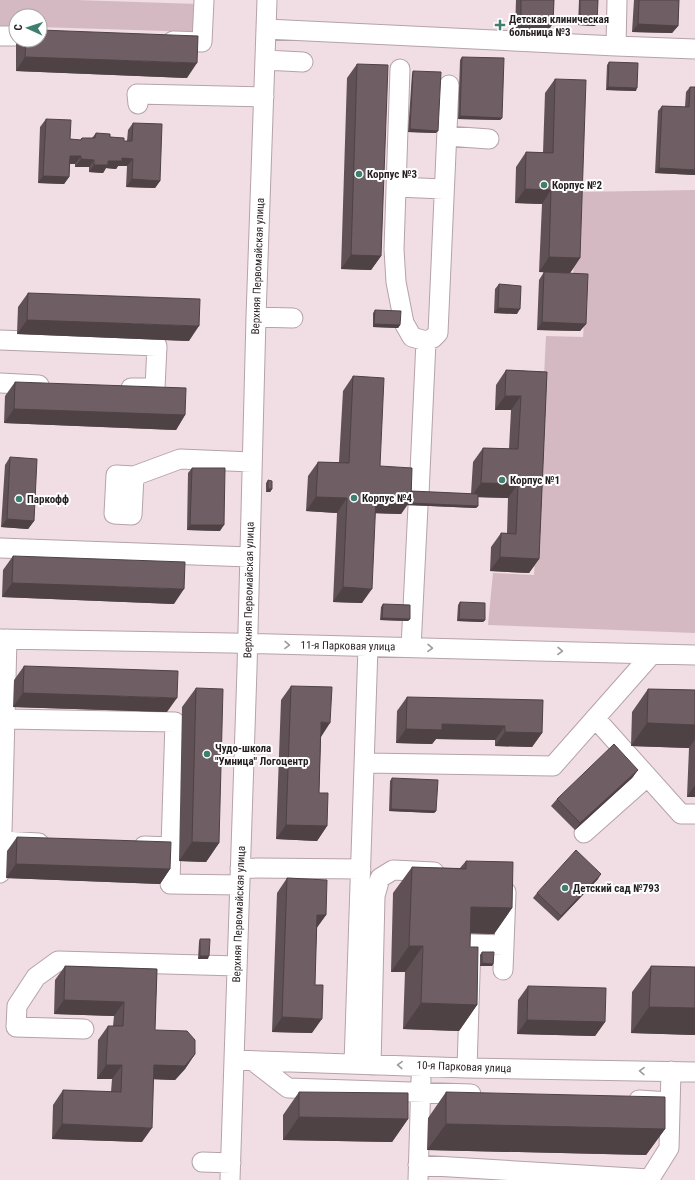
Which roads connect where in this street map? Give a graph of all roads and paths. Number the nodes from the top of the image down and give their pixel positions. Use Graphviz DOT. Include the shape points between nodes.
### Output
graph roads {
  1 [pos="204,0"];
  2 [pos="267,0"];
  3 [pos="617,0"];
  4 [pos="266,29"];
  5 [pos="154,41"];
  6 [pos="616,46"];
  7 [pos="695,49"];
  8 [pos="265,60"];
  9 [pos="303,62"];
  10 [pos="400,69"];
  11 [pos="449,85"];
  12 [pos="264,96"];
  13 [pos="138,104"];
  14 [pos="447,136"];
  15 [pos="488,139"];
  16 [pos="396,187"];
  17 [pos="444,189"];
  18 [pos="256,317"];
  19 [pos="293,318"];
  20 [pos="0,340"];
  21 [pos="426,341"];
  22 [pos="0,384"];
  23 [pos="54,385"];
  24 [pos="116,387"];
  25 [pos="252,462"];
  26 [pos="134,476"];
  27 [pos="0,548"];
  28 [pos="250,557"];
  29 [pos="4,639"];
  30 [pos="248,644"];
  31 [pos="368,647"];
  32 [pos="411,648"];
  33 [pos="652,654"];
  34 [pos="695,655"];
  35 [pos="595,718"];
  36 [pos="6,719"];
  37 [pos="3,742"];
  38 [pos="365,763"];
  39 [pos="647,776"];
  40 [pos="1,801"];
  41 [pos="695,814"];
  42 [pos="584,833"];
  43 [pos="2,841"];
  44 [pos="56,843"];
  45 [pos="125,845"];
  46 [pos="171,847"];
  47 [pos="361,868"];
  48 [pos="0,873"];
  49 [pos="453,873"];
  50 [pos="506,875"];
  51 [pos="240,876"];
  52 [pos="504,945"];
  53 [pos="237,966"];
  54 [pos="503,970"];
  55 [pos="84,1029"];
  56 [pos="234,1060"];
  57 [pos="253,1061"];
  58 [pos="362,1064"];
  59 [pos="422,1066"];
  60 [pos="467,1068"];
  61 [pos="671,1071"];
  62 [pos="695,1072"];
  63 [pos="421,1092"];
  64 [pos="491,1094"];
  65 [pos="623,1100"];
  66 [pos="670,1102"];
  67 [pos="202,1162"];
  68 [pos="230,1172"];
  69 [pos="418,1172"];
  70 [pos="649,1180"];
  1 -- 5 [label="street" via="202,42"];
  2 -- 4 [label="street, Верхняя Первомайская улица"];
  3 -- 6 [label="street"];
  4 -- 6 [label="street"];
  4 -- 8 [label="street, Верхняя Первомайская улица"];
  6 -- 7 [label="street"];
  8 -- 9 [label="street"];
  8 -- 12 [label="street, Верхняя Первомайская улица"];
  10 -- 16 [label="street"];
  11 -- 14 [label="street"];
  12 -- 13 [label="street" via="137,94"];
  12 -- 18 [label="street, Верхняя Первомайская улица"];
  14 -- 15 [label="street"];
  14 -- 17 [label="street"];
  16 -- 17 [label="street"];
  16 -- 21 [label="street" via="396,282 404,323 412,337"];
  17 -- 21 [label="street" via="438,333"];
  18 -- 19 [label="street"];
  18 -- 25 [label="street, Верхняя Первомайская улица"];
  20 -- 24 [label="street" via="157,346 155,388"];
  21 -- 32 [label="street"];
  22 -- 23 [label="street"];
  25 -- 26 [label="street" via="180,459"];
  25 -- 28 [label="street, Верхняя Первомайская улица"];
  27 -- 28 [label="street"];
  28 -- 30 [label="street, Верхняя Первомайская улица"];
  29 -- 30 [label="street, 11-я Парковая улица"];
  29 -- 36 [label="street"];
  30 -- 31 [label="street, 11-я Парковая улица, one-way"];
  30 -- 51 [label="street, Верхняя Первомайская улица"];
  31 -- 32 [label="street, 11-я Парковая улица"];
  31 -- 38 [label="street"];
  32 -- 33 [label="street, 11-я Парковая улица, one-way"];
  33 -- 34 [label="street, 11-я Парковая улица"];
  33 -- 35 [label="street"];
  35 -- 38 [label="street" via="553,766"];
  35 -- 39 [label="street"];
  36 -- 37 [label="street"];
  36 -- 46 [label="street" via="175,722"];
  37 -- 40 [label="street"];
  38 -- 47 [label="street"];
  39 -- 41 [label="street" via="681,814"];
  39 -- 42 [label="street"];
  40 -- 43 [label="street"];
  43 -- 44 [label="street"];
  43 -- 48 [label="street"];
  45 -- 46 [label="street"];
  46 -- 51 [label="street" via="170,884"];
  47 -- 51 [label="street"];
  47 -- 58 [label="street"];
  49 -- 58 [label="street" via="393,870 380,878 375,896"];
  50 -- 52 [label="street"];
  51 -- 53 [label="street, Верхняя Первомайская улица"];
  52 -- 54 [label="street"];
  52 -- 60 [label="street" via="471,944"];
  53 -- 55 [label="street" via="58,962 36,977 17,1006 16,1027"];
  53 -- 56 [label="street, Верхняя Первомайская улица"];
  56 -- 57 [label="street, 10-я Парковая улица"];
  56 -- 68 [label="street, Верхняя Первомайская улица"];
  57 -- 58 [label="street, 10-я Парковая улица"];
  57 -- 63 [label="street" via="288,1088"];
  59 -- 58 [label="street, 10-я Парковая улица, one-way"];
  59 -- 60 [label="street, 10-я Парковая улица"];
  59 -- 63 [label="street"];
  61 -- 60 [label="street, 10-я Парковая улица, one-way"];
  61 -- 62 [label="street, 10-я Парковая улица"];
  61 -- 66 [label="street"];
  63 -- 64 [label="street"];
  63 -- 69 [label="street"];
  65 -- 66 [label="street"];
  66 -- 70 [label="street" via="669,1148"];
  67 -- 68 [label="street"];
  69 -- 70 [label="street"];
}
